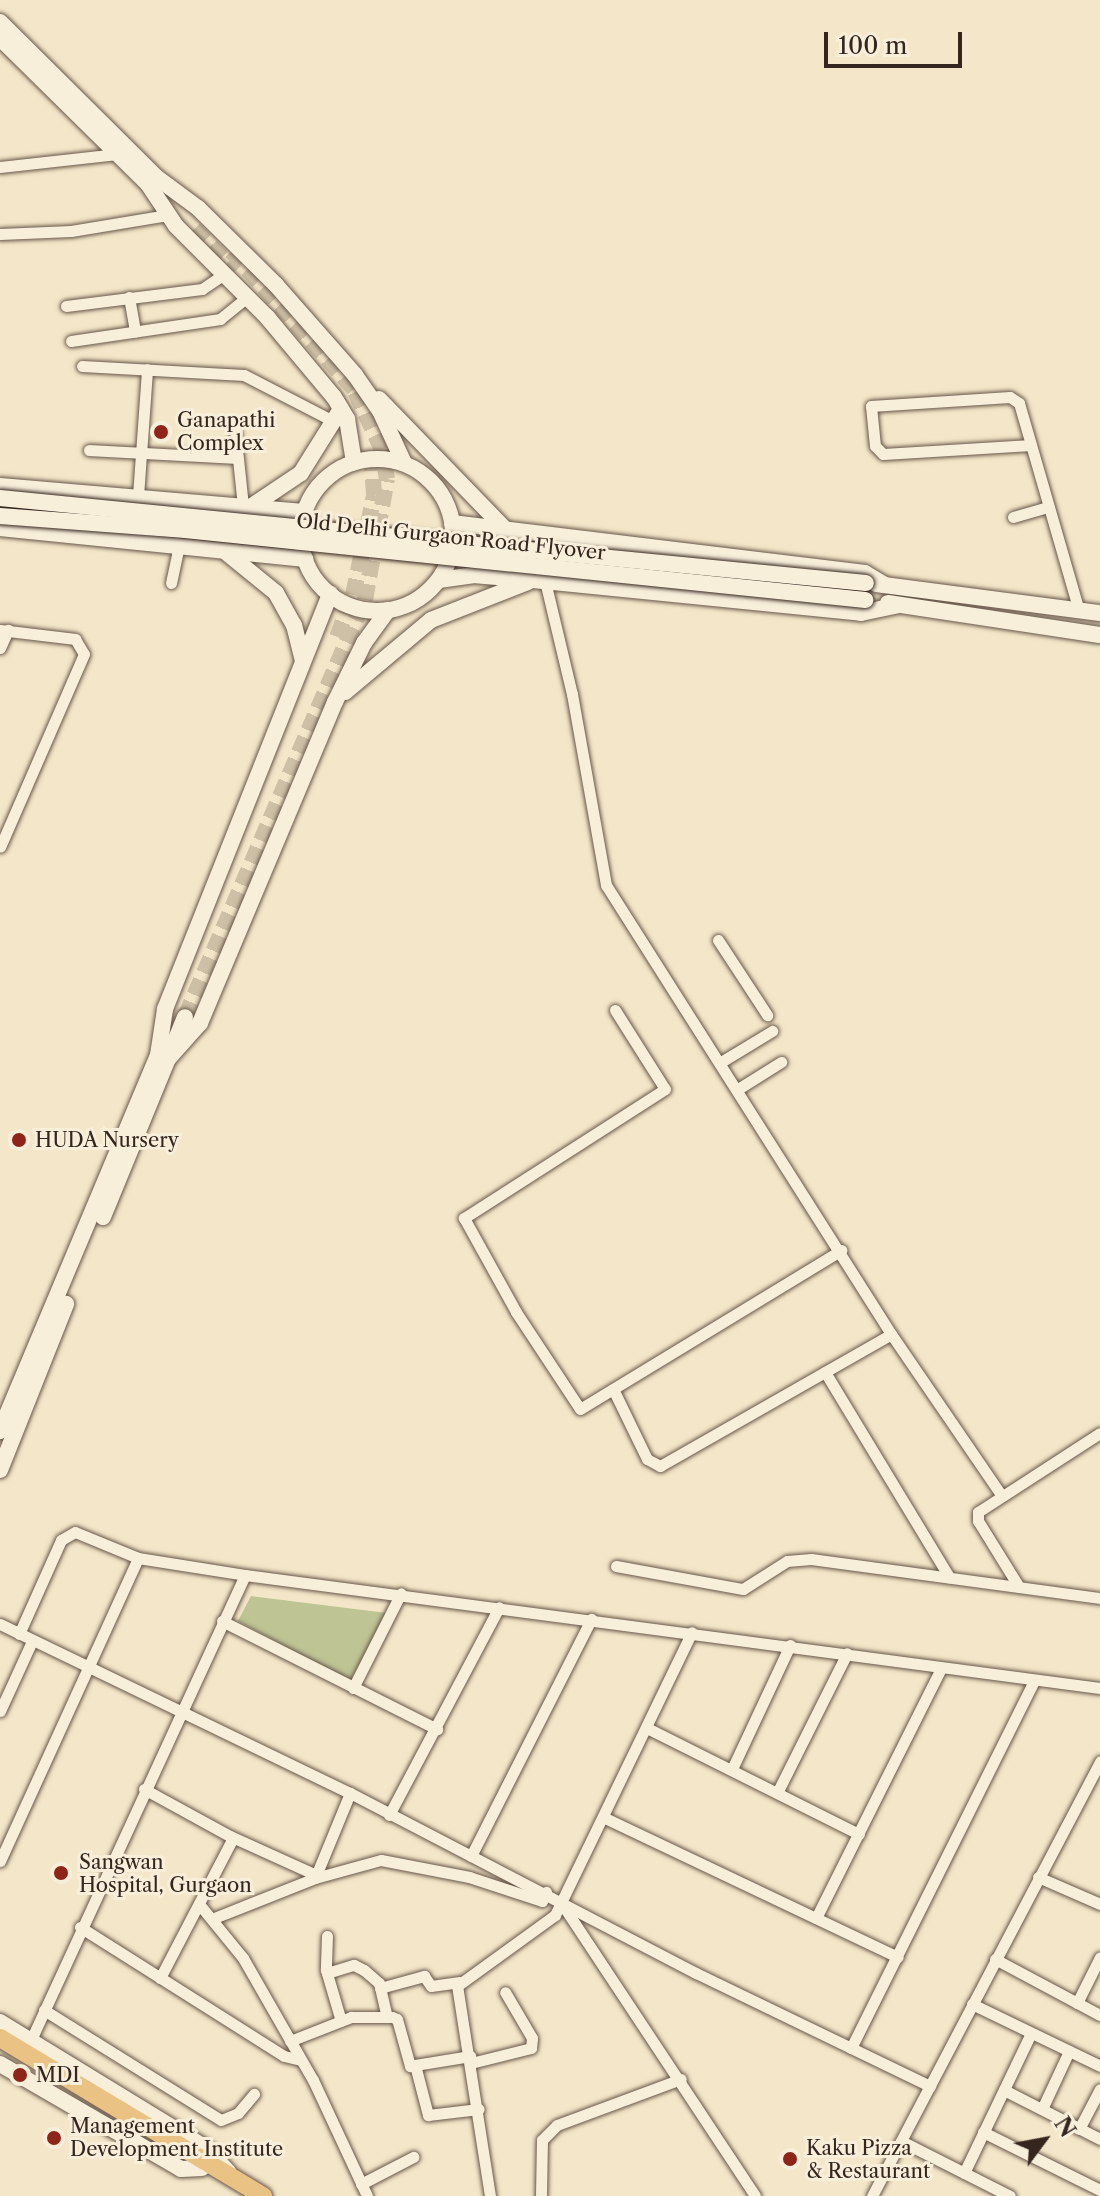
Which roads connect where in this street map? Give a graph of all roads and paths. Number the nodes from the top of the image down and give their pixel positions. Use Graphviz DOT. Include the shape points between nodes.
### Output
graph roads {
  1 [pos="0,22"];
  2 [pos="4,47"];
  3 [pos="117,154"];
  4 [pos="0,167"];
  5 [pos="152,180"];
  6 [pos="168,215"];
  7 [pos="197,225"];
  8 [pos="0,234"];
  9 [pos="224,274"];
  10 [pos="129,297"];
  11 [pos="247,297"];
  12 [pos="66,306"];
  13 [pos="135,331"];
  14 [pos="71,341"];
  15 [pos="82,366"];
  16 [pos="147,369"];
  17 [pos="355,375"];
  18 [pos="337,415"];
  19 [pos="235,430"];
  20 [pos="1031,445"];
  21 [pos="89,450"];
  22 [pos="141,450"];
  23 [pos="237,458"];
  24 [pos="354,462"];
  25 [pos="404,463"];
  26 [pos="0,486"];
  27 [pos="138,496"];
  28 [pos="0,498"];
  29 [pos="247,506"];
  30 [pos="1049,507"];
  31 [pos="304,512"];
  32 [pos="0,516"];
  33 [pos="1013,517"];
  34 [pos="452,523"];
  35 [pos="0,528"];
  36 [pos="509,531"];
  37 [pos="179,545"];
  38 [pos="215,548"];
  39 [pos="305,559"];
  40 [pos="439,580"];
  41 [pos="539,580"];
  42 [pos="171,583"];
  43 [pos="885,585"];
  44 [pos="330,594"];
  45 [pos="898,605"];
  46 [pos="388,610"];
  47 [pos="1079,611"];
  48 [pos="1100,613"];
  49 [pos="4,630"];
  50 [pos="1100,635"];
  51 [pos="0,648"];
  52 [pos="304,661"];
  53 [pos="335,702"];
  54 [pos="0,847"];
  55 [pos="718,940"];
  56 [pos="615,1010"];
  57 [pos="181,1015"];
  58 [pos="767,1015"];
  59 [pos="772,1031"];
  60 [pos="163,1057"];
  61 [pos="721,1062"];
  62 [pos="781,1062"];
  63 [pos="738,1089"];
  64 [pos="841,1250"];
  65 [pos="891,1334"];
  66 [pos="825,1372"];
  67 [pos="613,1389"];
  68 [pos="0,1431"];
  69 [pos="1100,1433"];
  70 [pos="0,1470"];
  71 [pos="1002,1496"];
  72 [pos="138,1558"];
  73 [pos="616,1566"];
  74 [pos="245,1575"];
  75 [pos="949,1577"];
  76 [pos="1019,1587"];
  77 [pos="401,1593"];
  78 [pos="1100,1598"];
  79 [pos="499,1607"];
  80 [pos="591,1619"];
  81 [pos="222,1621"];
  82 [pos="0,1624"];
  83 [pos="692,1632"];
  84 [pos="19,1634"];
  85 [pos="32,1641"];
  86 [pos="790,1645"];
  87 [pos="847,1653"];
  88 [pos="941,1668"];
  89 [pos="88,1670"];
  90 [pos="1034,1681"];
  91 [pos="353,1688"];
  92 [pos="1100,1688"];
  93 [pos="0,1711"];
  94 [pos="178,1714"];
  95 [pos="647,1728"];
  96 [pos="437,1729"];
  97 [pos="1100,1761"];
  98 [pos="732,1769"];
  99 [pos="144,1789"];
  100 [pos="778,1791"];
  101 [pos="350,1793"];
  102 [pos="389,1815"];
  103 [pos="605,1818"];
  104 [pos="859,1834"];
  105 [pos="233,1838"];
  106 [pos="471,1856"];
  107 [pos="0,1861"];
  108 [pos="316,1876"];
  109 [pos="1038,1877"];
  110 [pos="546,1892"];
  111 [pos="1098,1899"];
  112 [pos="561,1902"];
  113 [pos="199,1904"];
  114 [pos="214,1918"];
  115 [pos="816,1918"];
  116 [pos="80,1927"];
  117 [pos="327,1936"];
  118 [pos="898,1957"];
  119 [pos="995,1959"];
  120 [pos="1099,1962"];
  121 [pos="327,1973"];
  122 [pos="160,1978"];
  123 [pos="460,1982"];
  124 [pos="380,1988"];
  125 [pos="505,1992"];
  126 [pos="1077,2003"];
  127 [pos="972,2004"];
  128 [pos="44,2010"];
  129 [pos="1100,2015"];
  130 [pos="387,2017"];
  131 [pos="341,2021"];
  132 [pos="0,2022"];
  133 [pos="1031,2033"];
  134 [pos="0,2038"];
  135 [pos="290,2041"];
  136 [pos="30,2042"];
  137 [pos="851,2048"];
  138 [pos="0,2051"];
  139 [pos="1069,2051"];
  140 [pos="471,2059"];
  141 [pos="301,2060"];
  142 [pos="0,2064"];
  143 [pos="415,2065"];
  144 [pos="1100,2066"];
  145 [pos="681,2079"];
  146 [pos="930,2086"];
  147 [pos="1004,2090"];
  148 [pos="254,2094"];
  149 [pos="1099,2095"];
  150 [pos="479,2109"];
  151 [pos="1042,2109"];
  152 [pos="1079,2129"];
  153 [pos="983,2132"];
  154 [pos="1100,2139"];
  155 [pos="901,2141"];
  156 [pos="166,2143"];
  157 [pos="413,2157"];
  158 [pos="202,2168"];
  159 [pos="964,2173"];
  160 [pos="233,2177"];
  161 [pos="361,2184"];
  162 [pos="1100,2194"];
  163 [pos="251,2196"];
  164 [pos="263,2196"];
  165 [pos="367,2196"];
  166 [pos="490,2196"];
  167 [pos="541,2196"];
  168 [pos="755,2196"];
  169 [pos="872,2196"];
  170 [pos="1010,2196"];
  1 -- 5 [label="main road"];
  2 -- 3 [label="main road"];
  3 -- 4 [label="street"];
  3 -- 5 [label="main road"];
  5 -- 6 [label="main road"];
  5 -- 7 [label="main road"];
  5 -- 17 [label="main road" via="198,208 276,285"];
  6 -- 8 [label="street" via="71,231"];
  6 -- 9 [label="main road"];
  9 -- 10 [label="street" via="202,289"];
  9 -- 11 [label="main road"];
  10 -- 12 [label="street"];
  10 -- 13 [label="street"];
  11 -- 13 [label="street" via="220,319"];
  11 -- 18 [label="main road"];
  13 -- 14 [label="street"];
  15 -- 16 [label="street"];
  16 -- 18 [label="street" via="248,376"];
  16 -- 22 [label="street"];
  17 -- 25 [label="main road" via="380,411"];
  17 -- 36 [label="main road" via="491,519"];
  18 -- 24 [label="main road"];
  18 -- 29 [label="main road" via="301,473"];
  19 -- 23 [label="street"];
  20 -- 20 [label="street" via="883,454 875,446 871,406 1010,397 1019,403"];
  20 -- 30 [label="street"];
  21 -- 22 [label="street"];
  22 -- 23 [label="street"];
  22 -- 27 [label="street"];
  23 -- 29 [label="street"];
  24 -- 25 [label="main road" via="376,458"];
  24 -- 31 [label="main road" via="324,479"];
  25 -- 34 [label="main road" via="441,492"];
  26 -- 27 [label="main road"];
  27 -- 29 [label="main road"];
  28 -- 43 [label="main road, Old Delhi Gurgaon Road Flyover, bridge"];
  29 -- 31 [label="main road"];
  30 -- 33 [label="street"];
  30 -- 47 [label="street"];
  31 -- 39 [label="main road"];
  32 -- 45 [label="main road, Old Delhi Gurgaon Road Flyover, bridge" via="185,530"];
  34 -- 36 [label="main road"];
  34 -- 40 [label="main road" via="453,546"];
  35 -- 37 [label="main road"];
  36 -- 43 [label="main road" via="865,573"];
  37 -- 38 [label="main road"];
  37 -- 42 [label="street"];
  38 -- 39 [label="main road"];
  38 -- 52 [label="main road" via="253,570 276,593 298,634"];
  39 -- 44 [label="main road"];
  40 -- 41 [label="main road" via="473,575"];
  40 -- 46 [label="main road" via="411,604"];
  41 -- 45 [label="main road" via="861,613"];
  41 -- 53 [label="main road" via="458,607 413,631"];
  41 -- 61 [label="street" via="572,694 601,872"];
  43 -- 47 [label="main road"];
  44 -- 46 [label="main road" via="356,608"];
  44 -- 52 [label="main road"];
  45 -- 50 [label="main road, Old Delhi Gurgaon Road Flyover"];
  46 -- 53 [label="main road" via="364,643"];
  47 -- 48 [label="main road"];
  49 -- 51 [label="street"];
  49 -- 54 [label="street" via="75,639 84,654"];
  52 -- 60 [label="main road" via="165,1009"];
  53 -- 60 [label="main road" via="200,1023"];
  55 -- 58 [label="street"];
  56 -- 67 [label="street" via="665,1089 491,1198 463,1222 580,1409"];
  57 -- 60 [label="main road"];
  59 -- 61 [label="street"];
  60 -- 68 [label="main road"];
  60 -- 70 [label="main road"];
  61 -- 63 [label="street"];
  62 -- 63 [label="street"];
  63 -- 64 [label="street"];
  64 -- 65 [label="street"];
  64 -- 67 [label="street"];
  65 -- 66 [label="street"];
  65 -- 71 [label="street"];
  66 -- 67 [label="street" via="660,1466 647,1459"];
  66 -- 75 [label="street"];
  69 -- 71 [label="street"];
  71 -- 76 [label="street" via="977,1515"];
  72 -- 74 [label="street"];
  72 -- 84 [label="street" via="75,1532 65,1535"];
  72 -- 89 [label="street"];
  73 -- 75 [label="street" via="743,1589 797,1558"];
  74 -- 77 [label="street"];
  74 -- 81 [label="street"];
  75 -- 76 [label="street"];
  76 -- 78 [label="street"];
  77 -- 79 [label="street"];
  77 -- 91 [label="street"];
  79 -- 80 [label="street"];
  79 -- 96 [label="street"];
  80 -- 83 [label="street"];
  80 -- 106 [label="street"];
  81 -- 91 [label="street"];
  81 -- 94 [label="street"];
  82 -- 84 [label="street"];
  83 -- 86 [label="street"];
  83 -- 95 [label="street"];
  84 -- 85 [label="street"];
  85 -- 89 [label="street"];
  85 -- 93 [label="street"];
  86 -- 87 [label="street"];
  86 -- 98 [label="street"];
  87 -- 88 [label="street"];
  87 -- 100 [label="street"];
  88 -- 90 [label="street"];
  88 -- 104 [label="street"];
  89 -- 94 [label="street"];
  89 -- 107 [label="street"];
  90 -- 92 [label="street"];
  90 -- 118 [label="street"];
  91 -- 96 [label="street"];
  94 -- 99 [label="street"];
  94 -- 101 [label="street"];
  95 -- 98 [label="street"];
  95 -- 103 [label="street"];
  96 -- 102 [label="street"];
  97 -- 109 [label="street"];
  98 -- 100 [label="street"];
  99 -- 105 [label="street"];
  99 -- 116 [label="street"];
  100 -- 104 [label="street"];
  101 -- 102 [label="street"];
  101 -- 108 [label="street"];
  102 -- 106 [label="street"];
  103 -- 112 [label="street"];
  103 -- 115 [label="street"];
  104 -- 115 [label="street"];
  105 -- 108 [label="street"];
  105 -- 113 [label="street"];
  106 -- 110 [label="street"];
  108 -- 110 [label="street" via="390,1861 469,1877 542,1901"];
  108 -- 114 [label="street"];
  109 -- 111 [label="street"];
  109 -- 119 [label="street"];
  110 -- 112 [label="street"];
  112 -- 123 [label="street" via="555,1915"];
  112 -- 137 [label="street"];
  112 -- 145 [label="street"];
  113 -- 114 [label="street"];
  113 -- 122 [label="street"];
  114 -- 135 [label="street"];
  115 -- 118 [label="street"];
  116 -- 122 [label="street"];
  116 -- 128 [label="street"];
  117 -- 121 [label="street"];
  118 -- 137 [label="street"];
  119 -- 126 [label="street"];
  119 -- 127 [label="street"];
  120 -- 126 [label="street"];
  121 -- 124 [label="street" via="354,1965"];
  121 -- 131 [label="street"];
  122 -- 141 [label="street" via="284,2056"];
  123 -- 124 [label="street" via="431,1986 424,1976"];
  123 -- 140 [label="street"];
  124 -- 130 [label="street"];
  125 -- 140 [label="street" via="532,2038 531,2048"];
  126 -- 129 [label="street"];
  127 -- 133 [label="street"];
  127 -- 146 [label="street"];
  128 -- 136 [label="street"];
  128 -- 148 [label="street" via="221,2120 238,2113"];
  130 -- 131 [label="street"];
  130 -- 143 [label="street" via="397,2019 410,2066"];
  131 -- 135 [label="street"];
  132 -- 136 [label="main road"];
  133 -- 139 [label="street"];
  133 -- 147 [label="street"];
  134 -- 156 [label="main road"];
  135 -- 141 [label="street"];
  136 -- 160 [label="main road" via="206,2148"];
  137 -- 146 [label="street"];
  138 -- 156 [label="main road"];
  139 -- 144 [label="street"];
  139 -- 151 [label="street"];
  140 -- 143 [label="street"];
  140 -- 150 [label="street"];
  141 -- 161 [label="street"];
  142 -- 158 [label="main road" via="181,2169"];
  143 -- 150 [label="street" via="428,2115"];
  145 -- 167 [label="street" via="557,2125 542,2140"];
  145 -- 168 [label="street"];
  146 -- 155 [label="street"];
  147 -- 151 [label="street"];
  147 -- 153 [label="street"];
  149 -- 152 [label="street"];
  150 -- 166 [label="street"];
  151 -- 152 [label="street"];
  152 -- 154 [label="street"];
  153 -- 159 [label="street"];
  153 -- 162 [label="street"];
  155 -- 159 [label="street"];
  155 -- 169 [label="street"];
  156 -- 158 [label="main road"];
  156 -- 160 [label="main road"];
  157 -- 161 [label="street"];
  158 -- 163 [label="main road"];
  159 -- 170 [label="street"];
  160 -- 164 [label="main road"];
  161 -- 165 [label="street"];
}
